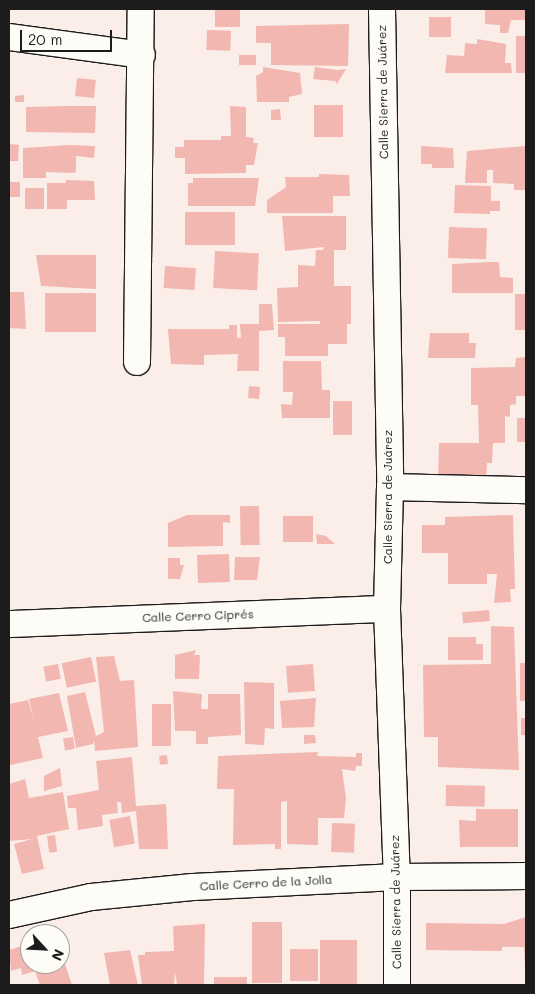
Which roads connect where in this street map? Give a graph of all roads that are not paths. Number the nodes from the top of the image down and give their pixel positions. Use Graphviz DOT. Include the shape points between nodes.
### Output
graph roads {
  1 [pos="141,9"];
  2 [pos="382,9"];
  3 [pos="9,37"];
  4 [pos="142,55"];
  5 [pos="137,362"];
  6 [pos="390,487"];
  7 [pos="526,490"];
  8 [pos="387,609"];
  9 [pos="9,624"];
  10 [pos="526,876"];
  11 [pos="397,877"];
  12 [pos="9,915"];
  13 [pos="397,985"];
  1 -- 4 [label="street"];
  2 -- 6 [label="street, Calle Sierra de Juárez"];
  3 -- 4 [label="street"];
  4 -- 5 [label="street"];
  6 -- 7 [label="street"];
  6 -- 8 [label="street, Calle Sierra de Juárez"];
  8 -- 9 [label="street, Calle Cerro Ciprés"];
  8 -- 11 [label="street, Calle Sierra de Juárez"];
  10 -- 11 [label="street, Calle Cerro de la Jolla"];
  11 -- 12 [label="street, Calle Cerro de la Jolla" via="194,886 91,897"];
  11 -- 13 [label="street, Calle Sierra de Juárez"];
}
